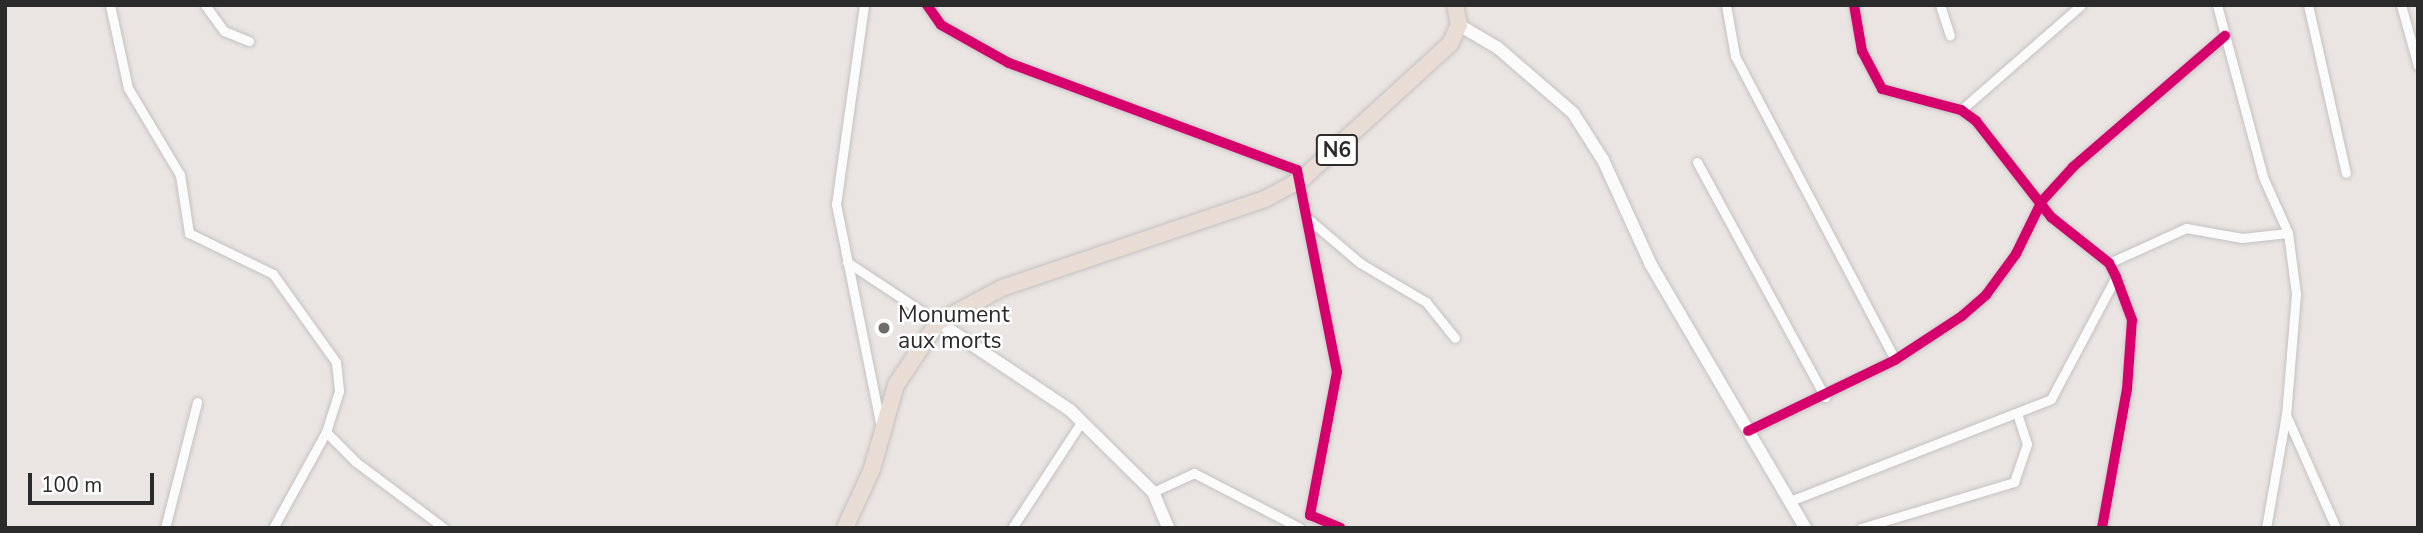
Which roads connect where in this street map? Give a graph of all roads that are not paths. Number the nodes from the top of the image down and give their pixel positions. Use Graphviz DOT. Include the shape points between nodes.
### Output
graph roads {
  1 [pos="110,5"];
  2 [pos="205,5"];
  3 [pos="864,5"];
  4 [pos="927,5"];
  5 [pos="1455,5"];
  6 [pos="1726,5"];
  7 [pos="1854,5"];
  8 [pos="1940,5"];
  9 [pos="2081,5"];
  10 [pos="2217,5"];
  11 [pos="2308,5"];
  12 [pos="2401,5"];
  13 [pos="1459,25"];
  14 [pos="1950,34"];
  15 [pos="2225,36"];
  16 [pos="249,41"];
  17 [pos="2418,66"];
  18 [pos="1961,110"];
  19 [pos="1697,162"];
  20 [pos="2346,173"];
  21 [pos="1302,179"];
  22 [pos="2042,201"];
  23 [pos="1306,217"];
  24 [pos="2288,233"];
  25 [pos="847,262"];
  26 [pos="2109,263"];
  27 [pos="2116,277"];
  28 [pos="938,322"];
  29 [pos="1455,338"];
  30 [pos="1895,360"];
  31 [pos="1825,397"];
  32 [pos="197,402"];
  33 [pos="2286,415"];
  34 [pos="2018,416"];
  35 [pos="1082,421"];
  36 [pos="882,428"];
  37 [pos="1748,431"];
  38 [pos="326,432"];
  39 [pos="1153,492"];
  40 [pos="1790,501"];
  41 [pos="1310,515"];
  42 [pos="165,528"];
  43 [pos="273,528"];
  44 [pos="444,528"];
  45 [pos="845,528"];
  46 [pos="1012,528"];
  47 [pos="1168,528"];
  48 [pos="1300,528"];
  49 [pos="1307,528"];
  50 [pos="1340,528"];
  51 [pos="1805,528"];
  52 [pos="1861,528"];
  53 [pos="2102,528"];
  54 [pos="2266,528"];
  55 [pos="2336,528"];
  1 -- 38 [label="street" via="128,89 169,150 189,233 273,274 336,362 339,391"];
  2 -- 16 [label="street" via="224,31"];
  3 -- 25 [label="street" via="836,178"];
  4 -- 21 [label="street" via="957,37 1009,63 1290,162"];
  5 -- 13 [label="highway"];
  6 -- 30 [label="street" via="1735,56"];
  7 -- 18 [label="street" via="1861,51 1882,89"];
  8 -- 14 [label="street"];
  9 -- 18 [label="street"];
  10 -- 15 [label="street"];
  11 -- 20 [label="street"];
  12 -- 17 [label="street"];
  13 -- 21 [label="highway, N6" via="1450,44 1415,79"];
  13 -- 37 [label="street" via="1498,48 1573,113"];
  15 -- 22 [label="street"];
  15 -- 24 [label="street" via="2263,177"];
  18 -- 22 [label="street"];
  19 -- 31 [label="street"];
  21 -- 23 [label="street"];
  21 -- 28 [label="highway, N6" via="1161,235 1002,288"];
  22 -- 26 [label="street" via="2051,216"];
  22 -- 30 [label="street" via="2016,254 1986,295"];
  23 -- 29 [label="street" via="1370,270 1426,302"];
  23 -- 41 [label="street" via="1336,372"];
  24 -- 26 [label="street" via="2242,238 2186,228"];
  24 -- 33 [label="street" via="2297,294"];
  25 -- 28 [label="street"];
  25 -- 36 [label="street"];
  26 -- 27 [label="street"];
  27 -- 34 [label="street" via="2056,392"];
  27 -- 53 [label="street" via="2132,320 2127,389"];
  28 -- 35 [label="street"];
  28 -- 36 [label="highway, N6" via="906,366"];
  30 -- 31 [label="street"];
  31 -- 37 [label="street"];
  32 -- 42 [label="street"];
  33 -- 54 [label="street"];
  33 -- 55 [label="street"];
  34 -- 40 [label="street"];
  34 -- 52 [label="street" via="2027,444 2014,482"];
  35 -- 39 [label="street"];
  35 -- 46 [label="street"];
  36 -- 45 [label="highway, N6" via="872,469"];
  37 -- 40 [label="street"];
  38 -- 43 [label="street"];
  38 -- 44 [label="street" via="356,462"];
  39 -- 47 [label="street"];
  39 -- 48 [label="street" via="1194,473"];
  40 -- 51 [label="street"];
  41 -- 49 [label="street"];
  41 -- 50 [label="street"];
}
